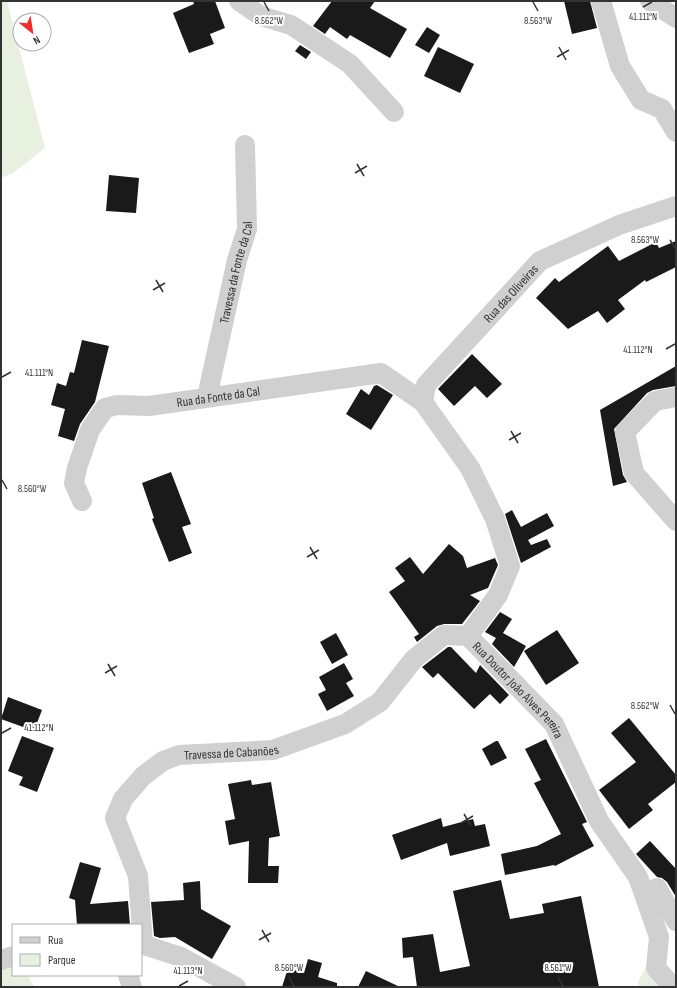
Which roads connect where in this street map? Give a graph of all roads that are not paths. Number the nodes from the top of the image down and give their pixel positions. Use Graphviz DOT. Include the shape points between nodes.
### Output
graph roads {
  1 [pos="239,1"];
  2 [pos="601,1"];
  3 [pos="650,1"];
  4 [pos="676,18"];
  5 [pos="394,112"];
  6 [pos="676,132"];
  7 [pos="245,145"];
  8 [pos="676,206"];
  9 [pos="207,397"];
  10 [pos="676,397"];
  11 [pos="423,402"];
  12 [pos="82,501"];
  13 [pos="676,520"];
  14 [pos="468,636"];
  15 [pos="657,888"];
  16 [pos="676,921"];
  17 [pos="142,944"];
  18 [pos="12,956"];
  19 [pos="1,960"];
  20 [pos="128,976"];
  21 [pos="132,987"];
  22 [pos="236,987"];
  23 [pos="673,987"];
  1 -- 5 [label="street" via="261,16 292,25 350,64"];
  2 -- 6 [label="street" via="620,66 641,100 662,109"];
  3 -- 4 [label="street"];
  7 -- 9 [label="street, Travessa da Fonte da Cal" via="247,229 237,260"];
  8 -- 11 [label="street, Rua das Oliveiras" via="619,225 540,262 426,386"];
  9 -- 11 [label="street, Rua da Fonte da Cal" via="381,374"];
  9 -- 12 [label="street, Rua da Fonte da Cal" via="149,406 117,405 105,408 90,430 77,468 74,483"];
  10 -- 13 [label="street" via="655,401 625,432 634,473"];
  11 -- 14 [label="street, Rua Doutor João Alves Pereira" via="470,468 495,519 510,566 498,595"];
  14 -- 17 [label="street, Travessa de Cabanões" via="444,635 414,659 380,702 345,724 273,750 179,755 164,761 143,776 123,798 115,818 138,876"];
  14 -- 23 [label="street, Rua Doutor João Alves Pereira" via="554,724 600,821 638,877 659,937 656,968"];
  15 -- 16 [label="street"];
  17 -- 22 [label="street" via="181,957"];
  18 -- 19 [label="street"];
  20 -- 21 [label="street"];
}
